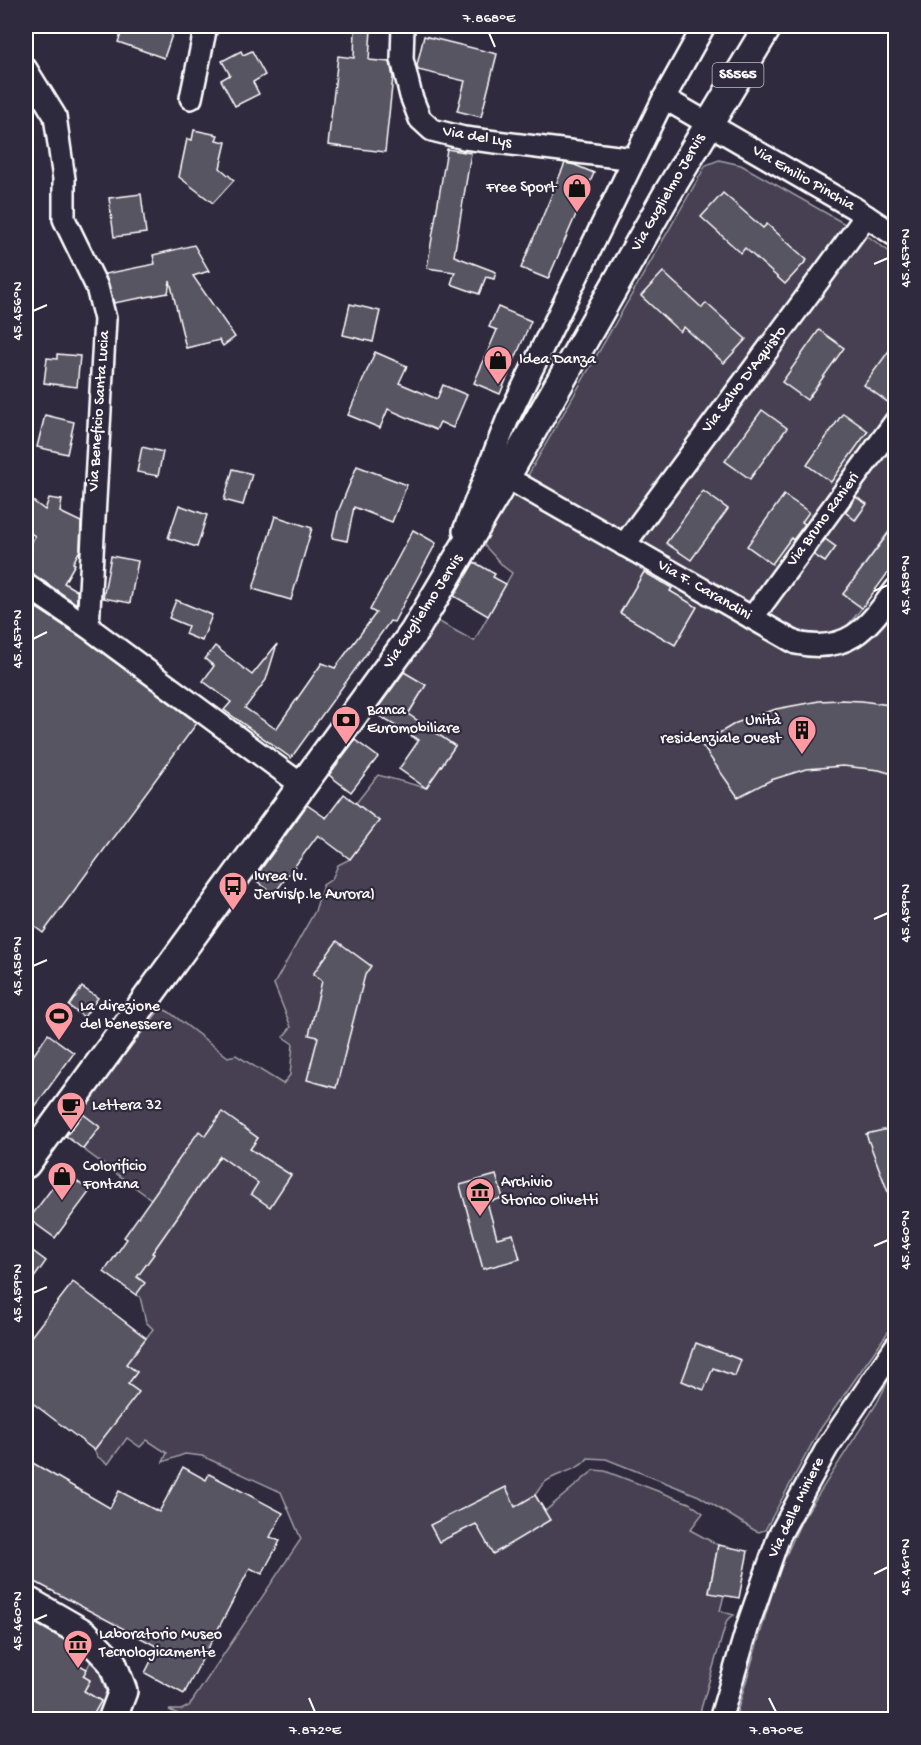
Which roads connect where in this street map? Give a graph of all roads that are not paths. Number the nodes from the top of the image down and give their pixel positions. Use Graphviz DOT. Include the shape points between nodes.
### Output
graph roads {
  1 [pos="206,26"];
  2 [pos="403,26"];
  3 [pos="704,26"];
  4 [pos="768,26"];
  5 [pos="26,69"];
  6 [pos="191,98"];
  7 [pos="664,98"];
  8 [pos="709,124"];
  9 [pos="634,159"];
  10 [pos="866,216"];
  11 [pos="893,229"];
  12 [pos="896,421"];
  13 [pos="506,477"];
  14 [pos="624,544"];
  15 [pos="464,549"];
  16 [pos="26,585"];
  17 [pos="896,589"];
  18 [pos="752,618"];
  19 [pos="88,627"];
  20 [pos="303,786"];
  21 [pos="26,1164"];
  22 [pos="896,1346"];
  23 [pos="26,1600"];
  24 [pos="112,1719"];
  25 [pos="720,1719"];
  1 -- 6 [label="street"];
  2 -- 9 [label="street, Via del Lys" via="402,59 411,96 420,119 432,130 464,138"];
  3 -- 7 [label="street"];
  4 -- 8 [label="main road, Via Guglielmo Jervis / SS565"];
  5 -- 19 [label="street, Via Beneficio Santa Lucia" via="55,116 64,179 64,219 97,287 105,319"];
  7 -- 8 [label="street, Via Emilio Pinchia"];
  7 -- 9 [label="street"];
  8 -- 10 [label="street, Via Emilio Pinchia"];
  8 -- 13 [label="main road, Via Guglielmo Jervis"];
  9 -- 15 [label="street" via="508,418 461,537"];
  10 -- 11 [label="street, Via Emilio Pinchia"];
  10 -- 14 [label="street, Via Salvo D'Aquisto"];
  12 -- 18 [label="street, Via Bruno Ranieri"];
  13 -- 14 [label="street, Via F. Carandini"];
  13 -- 15 [label="main road, Via Guglielmo Jervis"];
  14 -- 18 [label="street, Via F. Carandini"];
  15 -- 20 [label="main road, Via Guglielmo Jervis" via="414,632"];
  16 -- 19 [label="street"];
  17 -- 18 [label="street, Via F. Carandini" via="863,629 825,647 796,643"];
  19 -- 20 [label="street"];
  20 -- 21 [label="main road, Via Guglielmo Jervis"];
  22 -- 25 [label="street, Via delle Miniere" via="827,1448 779,1536 748,1622"];
  23 -- 24 [label="main road" via="85,1634 112,1662 123,1691"];
}
